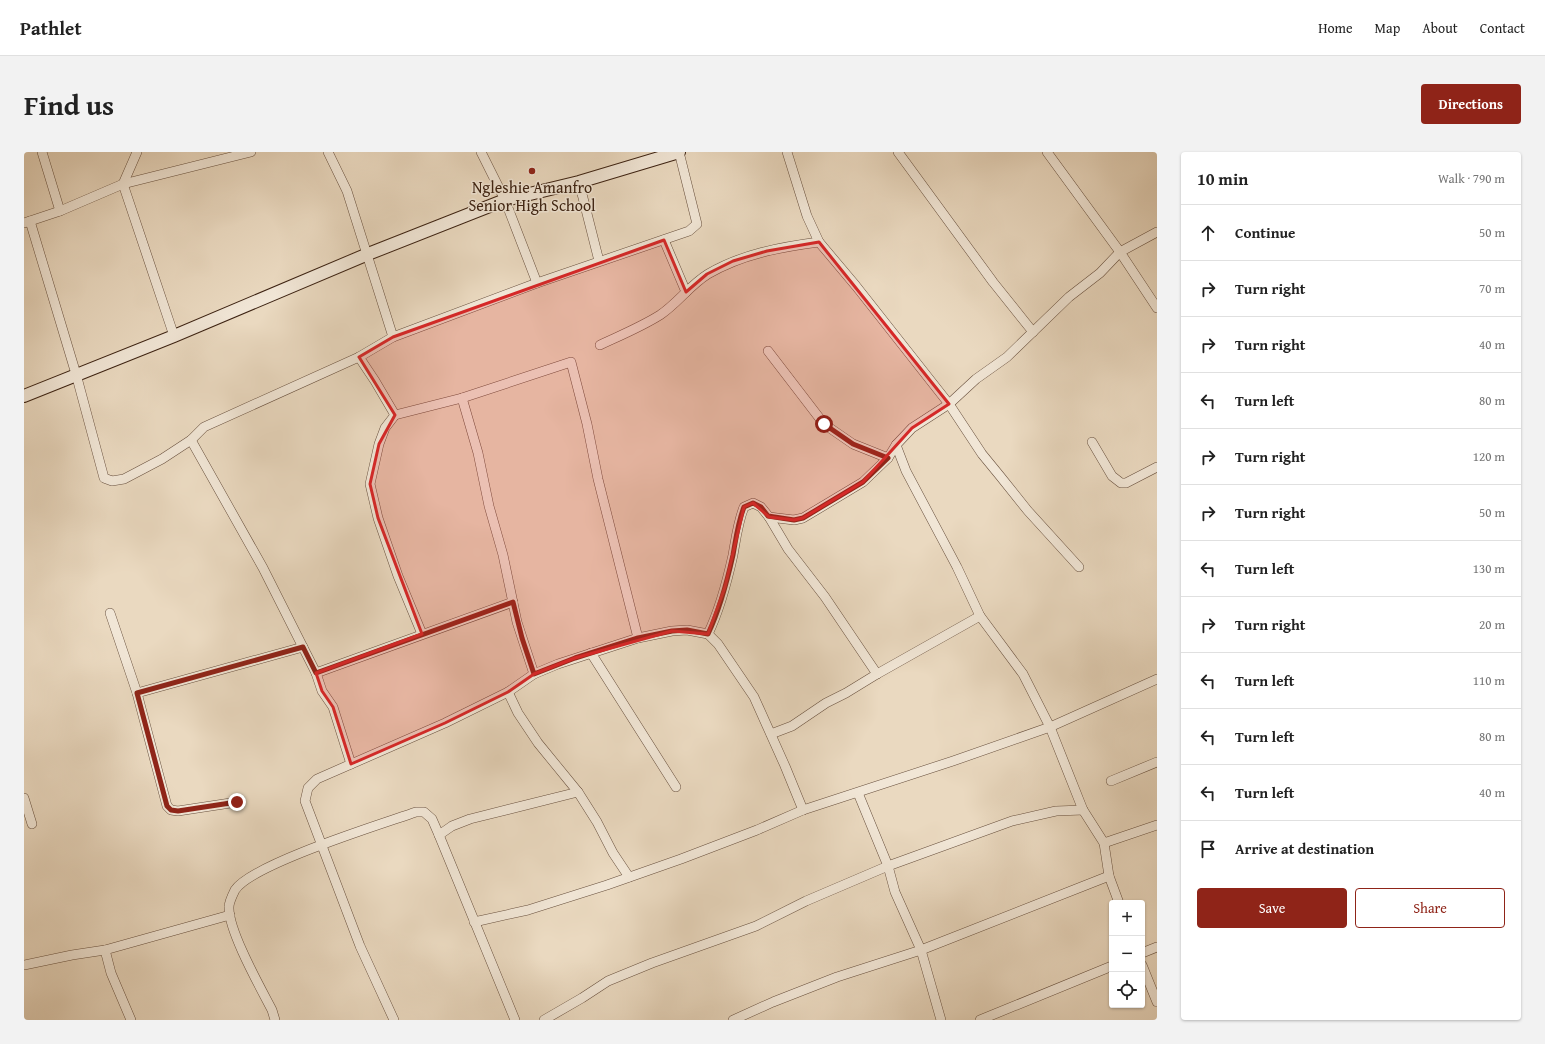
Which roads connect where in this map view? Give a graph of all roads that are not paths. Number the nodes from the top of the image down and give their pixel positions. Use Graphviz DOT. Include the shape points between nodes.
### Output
graph roads {
  1 [pos="42,152"];
  2 [pos="137,152"];
  3 [pos="251,152"];
  4 [pos="328,152"];
  5 [pos="481,152"];
  6 [pos="679,152"];
  7 [pos="787,152"];
  8 [pos="898,152"];
  9 [pos="1047,152"];
  10 [pos="579,182"];
  11 [pos="123,184"];
  12 [pos="505,200"];
  13 [pos="60,212"];
  14 [pos="27,222"];
  15 [pos="1157,232"];
  16 [pos="664,240"];
  17 [pos="820,242"];
  18 [pos="1120,252"];
  19 [pos="368,254"];
  20 [pos="599,261"];
  21 [pos="537,283"];
  22 [pos="686,292"];
  23 [pos="1157,308"];
  24 [pos="1033,332"];
  25 [pos="174,336"];
  26 [pos="393,337"];
  27 [pos="600,345"];
  28 [pos="768,351"];
  29 [pos="359,357"];
  30 [pos="76,374"];
  31 [pos="24,396"];
  32 [pos="462,398"];
  33 [pos="949,404"];
  34 [pos="394,415"];
  35 [pos="191,440"];
  36 [pos="1092,442"];
  37 [pos="896,445"];
  38 [pos="888,458"];
  39 [pos="1157,467"];
  40 [pos="768,516"];
  41 [pos="1079,567"];
  42 [pos="513,602"];
  43 [pos="110,613"];
  44 [pos="980,616"];
  45 [pos="422,634"];
  46 [pos="708,634"];
  47 [pos="638,638"];
  48 [pos="303,647"];
  49 [pos="591,653"];
  50 [pos="316,673"];
  51 [pos="534,674"];
  52 [pos="877,674"];
  53 [pos="1157,679"];
  54 [pos="508,692"];
  55 [pos="137,693"];
  56 [pos="1050,727"];
  57 [pos="771,734"];
  58 [pos="1157,762"];
  59 [pos="351,764"];
  60 [pos="1111,781"];
  61 [pos="676,787"];
  62 [pos="578,792"];
  63 [pos="858,793"];
  64 [pos="24,798"];
  65 [pos="237,802"];
  66 [pos="803,810"];
  67 [pos="1083,810"];
  68 [pos="32,824"];
  69 [pos="1157,825"];
  70 [pos="439,835"];
  71 [pos="1104,843"];
  72 [pos="322,846"];
  73 [pos="888,866"];
  74 [pos="1109,876"];
  75 [pos="629,877"];
  76 [pos="1118,900"];
  77 [pos="230,915"];
  78 [pos="474,922"];
  79 [pos="1157,947"];
  80 [pos="105,950"];
  81 [pos="921,950"];
  82 [pos="1145,952"];
  83 [pos="24,965"];
  84 [pos="1109,967"];
  85 [pos="1145,972"];
  86 [pos="1157,1002"];
  87 [pos="131,1020"];
  88 [pos="275,1020"];
  89 [pos="394,1020"];
  90 [pos="516,1020"];
  91 [pos="544,1020"];
  92 [pos="733,1020"];
  93 [pos="941,1020"];
  94 [pos="980,1020"];
  1 -- 13 [label="street"];
  2 -- 11 [label="street"];
  3 -- 11 [label="street"];
  4 -- 19 [label="street" via="347,191"];
  5 -- 12 [label="street"];
  6 -- 10 [label="street"];
  6 -- 16 [label="street" via="697,224 689,231"];
  7 -- 17 [label="street" via="802,205"];
  8 -- 24 [label="street"];
  9 -- 18 [label="street"];
  10 -- 12 [label="street"];
  10 -- 20 [label="street"];
  11 -- 13 [label="street"];
  11 -- 25 [label="street"];
  12 -- 19 [label="street"];
  12 -- 21 [label="street"];
  13 -- 14 [label="street"];
  14 -- 30 [label="street"];
  15 -- 18 [label="street"];
  16 -- 20 [label="street"];
  16 -- 22 [label="street"];
  17 -- 22 [label="street" via="767,251 733,261 707,274"];
  17 -- 33 [label="street"];
  18 -- 23 [label="street"];
  18 -- 24 [label="street"];
  19 -- 25 [label="street"];
  19 -- 26 [label="street"];
  20 -- 21 [label="street"];
  21 -- 26 [label="street"];
  22 -- 27 [label="street" via="659,316"];
  24 -- 33 [label="street" via="1007,357 976,379"];
  25 -- 30 [label="street"];
  26 -- 29 [label="street"];
  28 -- 38 [label="street" via="824,424 853,444"];
  29 -- 34 [label="street"];
  29 -- 35 [label="street" via="204,427"];
  30 -- 31 [label="street"];
  30 -- 35 [label="street" via="104,478 112,481 124,479"];
  32 -- 34 [label="street"];
  32 -- 42 [label="street" via="478,453"];
  32 -- 47 [label="street" via="571,362"];
  33 -- 37 [label="street" via="912,428"];
  33 -- 41 [label="street" via="982,454 1028,511"];
  34 -- 45 [label="street" via="379,444 370,484 378,518 398,576"];
  35 -- 48 [label="street" via="263,568"];
  36 -- 39 [label="street" via="1112,476 1120,483 1126,483"];
  37 -- 38 [label="street"];
  37 -- 44 [label="street" via="906,471"];
  38 -- 40 [label="street" via="863,482 803,518 794,520"];
  40 -- 46 [label="street" via="761,507 753,503 744,507 725,587 716,618"];
  40 -- 52 [label="street" via="788,549"];
  42 -- 45 [label="street"];
  42 -- 51 [label="street"];
  43 -- 55 [label="street"];
  44 -- 52 [label="street"];
  44 -- 56 [label="street" via="1023,674"];
  45 -- 50 [label="street"];
  46 -- 47 [label="street" via="687,630"];
  46 -- 57 [label="street" via="718,644 754,697"];
  47 -- 49 [label="street"];
  48 -- 50 [label="street"];
  48 -- 55 [label="street"];
  49 -- 51 [label="street"];
  49 -- 61 [label="street"];
  50 -- 59 [label="street" via="322,691 333,707"];
  51 -- 54 [label="street"];
  52 -- 57 [label="street" via="792,726"];
  53 -- 56 [label="street"];
  54 -- 59 [label="street"];
  54 -- 62 [label="street" via="518,713 538,743"];
  55 -- 65 [label="street" via="167,806 178,811"];
  56 -- 63 [label="street"];
  56 -- 67 [label="street"];
  57 -- 66 [label="street"];
  58 -- 60 [label="street"];
  59 -- 72 [label="street" via="317,779 308,788 305,801"];
  62 -- 70 [label="street" via="470,819 452,826"];
  62 -- 75 [label="street"];
  63 -- 66 [label="street"];
  63 -- 73 [label="street"];
  64 -- 68 [label="street"];
  66 -- 75 [label="street" via="757,830"];
  67 -- 71 [label="street"];
  67 -- 73 [label="street" via="1056,811 1012,821"];
  69 -- 71 [label="street"];
  70 -- 72 [label="street" via="432,819 424,812 416,812"];
  70 -- 78 [label="street"];
  71 -- 74 [label="street"];
  72 -- 77 [label="street" via="278,862 250,877 236,889 229,905"];
  72 -- 89 [label="street" via="360,946"];
  73 -- 81 [label="street" via="895,892"];
  73 -- 91 [label="street" via="806,901 756,926 608,981"];
  74 -- 76 [label="street"];
  74 -- 81 [label="street"];
  75 -- 78 [label="street" via="528,910"];
  77 -- 80 [label="street"];
  77 -- 88 [label="street" via="241,947"];
  78 -- 90 [label="street"];
  79 -- 82 [label="street"];
  80 -- 83 [label="street"];
  80 -- 87 [label="street" via="111,973"];
  81 -- 92 [label="street" via="837,977"];
  81 -- 93 [label="street"];
  84 -- 94 [label="street"];
  85 -- 86 [label="street"];
}
